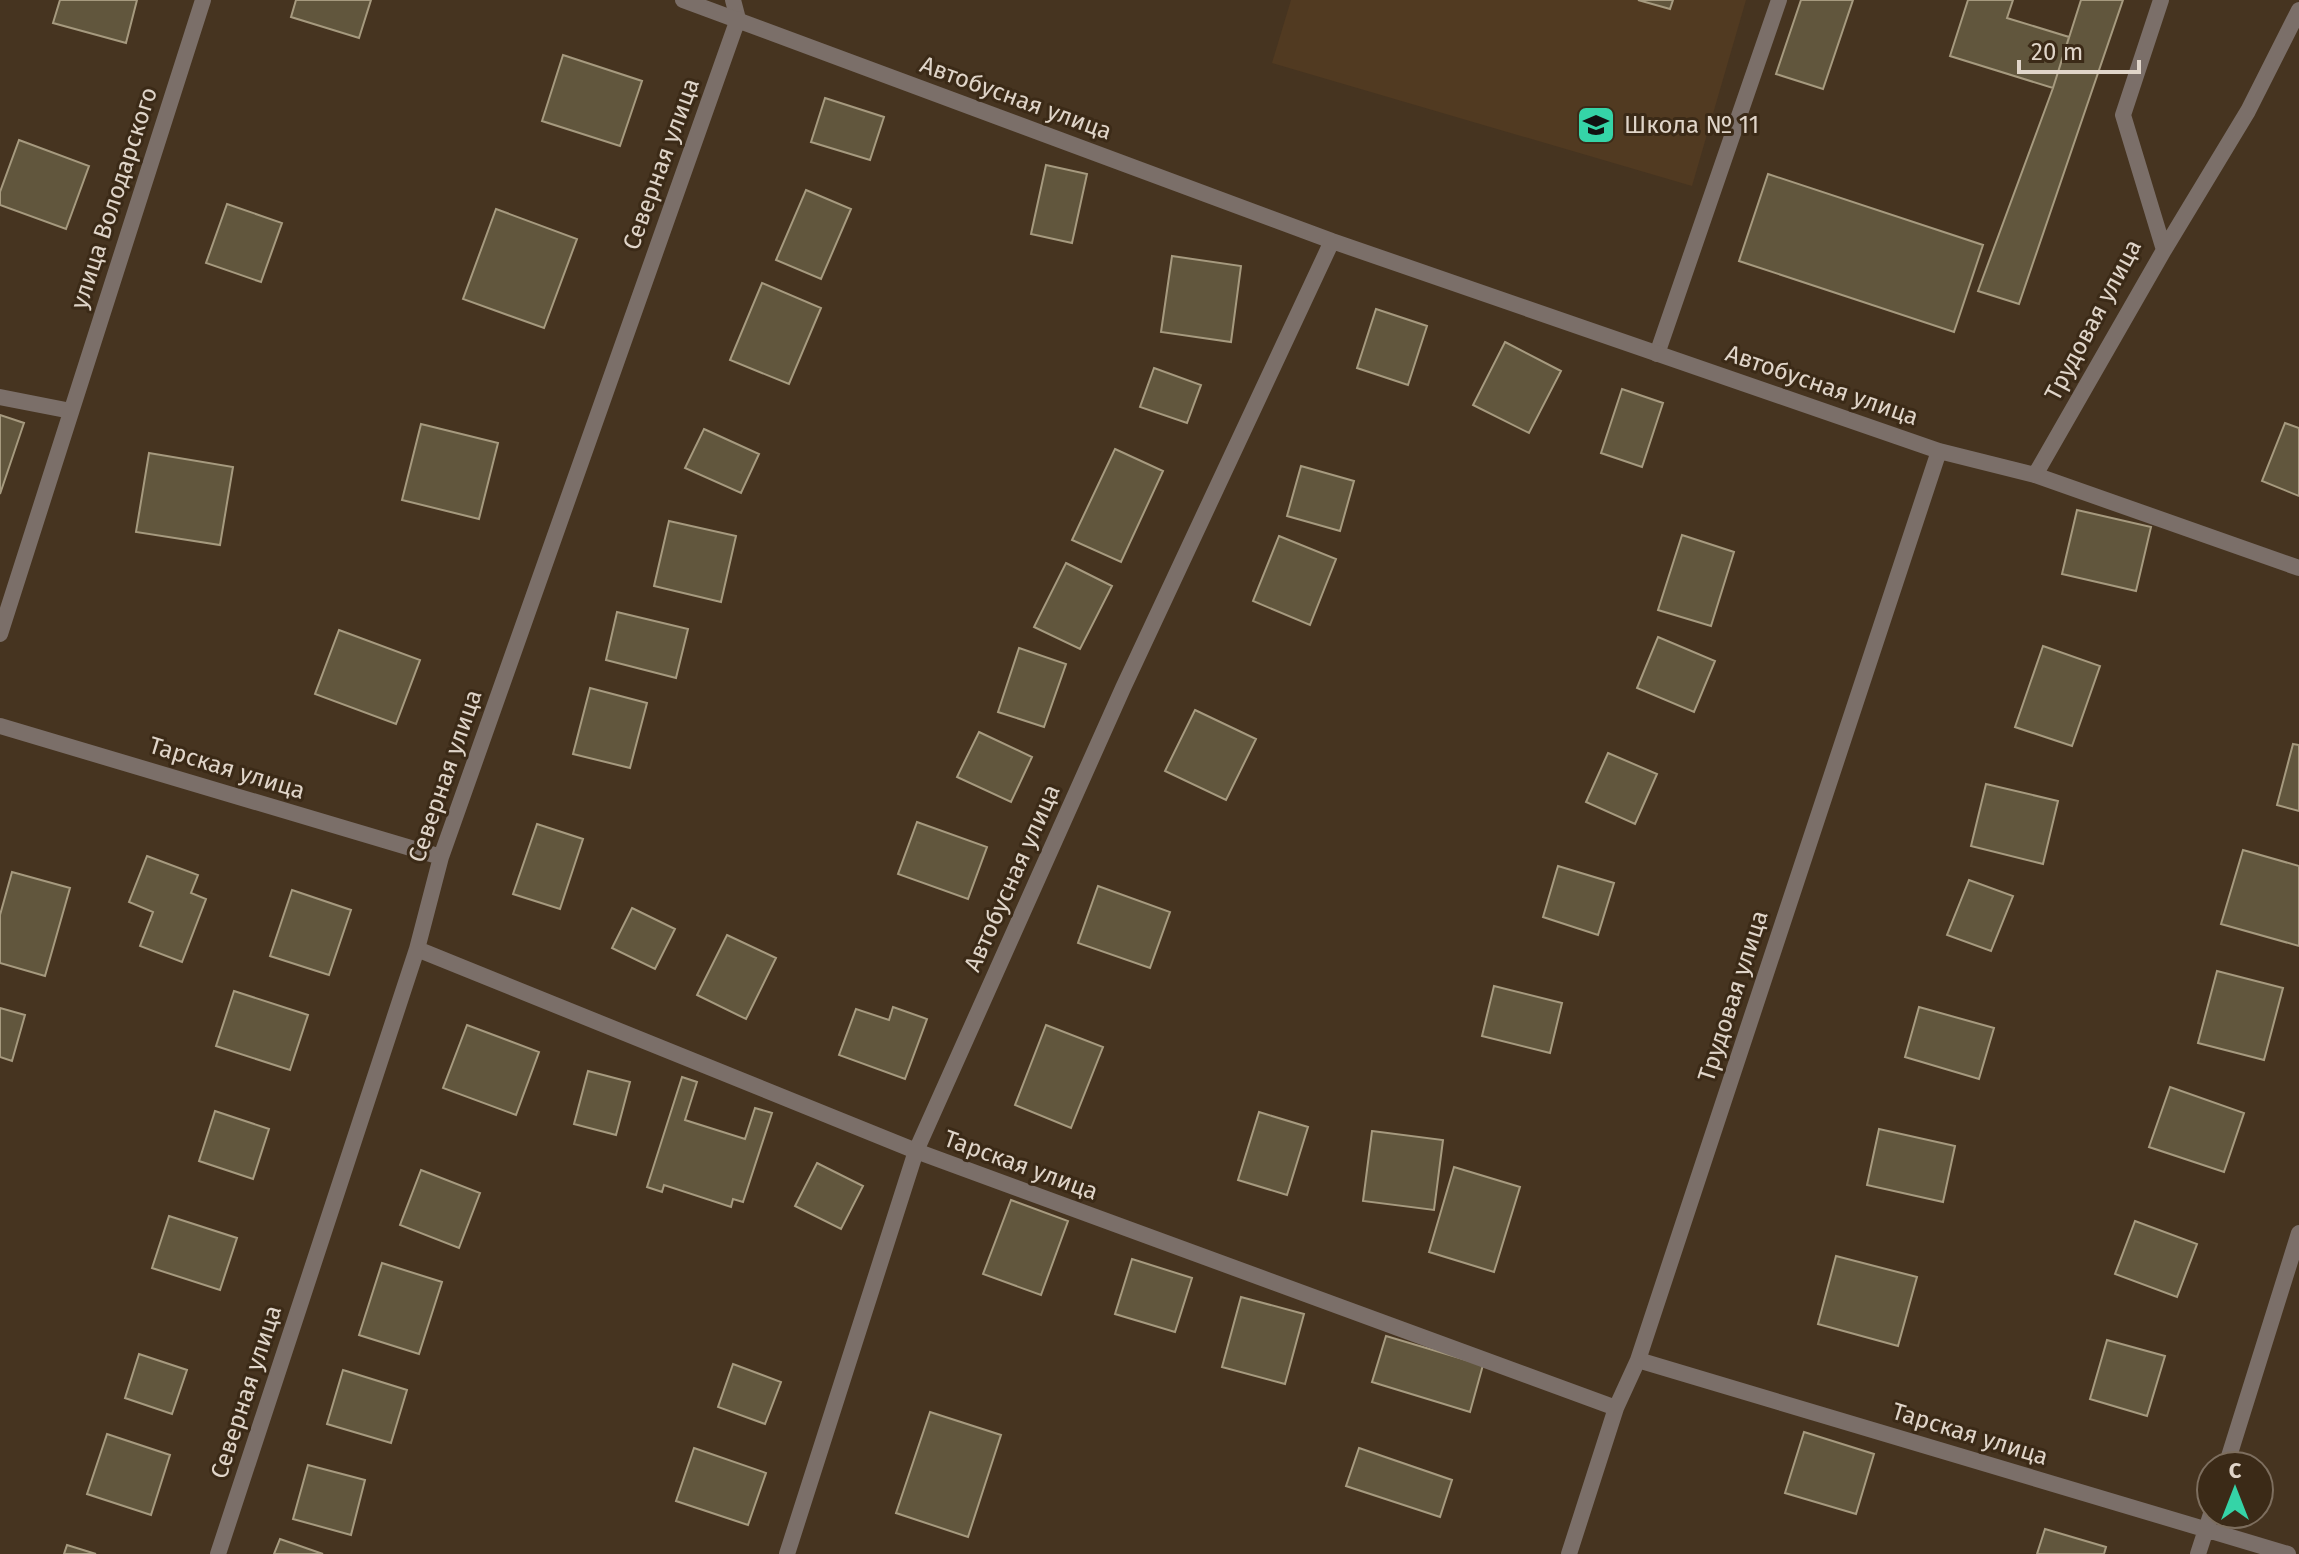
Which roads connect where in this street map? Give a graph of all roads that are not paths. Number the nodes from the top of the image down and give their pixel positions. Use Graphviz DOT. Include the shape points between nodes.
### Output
graph roads {
  1 [pos="203,0"];
  2 [pos="683,0"];
  3 [pos="733,0"];
  4 [pos="1779,0"];
  5 [pos="2161,0"];
  6 [pos="2299,10"];
  7 [pos="738,19"];
  8 [pos="1332,241"];
  9 [pos="2164,250"];
  10 [pos="1657,354"];
  11 [pos="0,397"];
  12 [pos="71,411"];
  13 [pos="1939,451"];
  14 [pos="2035,475"];
  15 [pos="2299,568"];
  16 [pos="0,634"];
  17 [pos="0,726"];
  18 [pos="441,857"];
  19 [pos="417,949"];
  20 [pos="916,1151"];
  21 [pos="2299,1233"];
  22 [pos="1638,1360"];
  23 [pos="1616,1408"];
  24 [pos="2231,1450"];
  25 [pos="2195,1518"];
  26 [pos="2206,1530"];
  27 [pos="2228,1530"];
  28 [pos="218,1554"];
  29 [pos="787,1554"];
  30 [pos="1569,1554"];
  31 [pos="2198,1554"];
  32 [pos="2288,1554"];
  1 -- 12 [label="street, улица Володарского"];
  2 -- 7 [label="street, Автобусная улица"];
  3 -- 7 [label="street"];
  4 -- 10 [label="street"];
  5 -- 9 [label="street, Трудовая улица" via="2123,115"];
  6 -- 9 [label="street" via="2248,111"];
  7 -- 8 [label="street, Автобусная улица"];
  7 -- 18 [label="street, Северная улица"];
  8 -- 10 [label="street, Автобусная улица"];
  8 -- 20 [label="street, Автобусная улица" via="1123,688"];
  9 -- 14 [label="street, Трудовая улица"];
  10 -- 13 [label="street, Автобусная улица"];
  11 -- 12 [label="street"];
  12 -- 16 [label="street, улица Володарского"];
  13 -- 14 [label="street, Автобусная улица"];
  13 -- 22 [label="street, Трудовая улица"];
  14 -- 15 [label="street, Автобусная улица"];
  17 -- 18 [label="street, Тарская улица"];
  18 -- 19 [label="street, Северная улица"];
  19 -- 20 [label="street, Тарская улица"];
  19 -- 28 [label="street, Северная улица"];
  20 -- 23 [label="street, Тарская улица"];
  20 -- 29 [label="street, Автобусная улица"];
  21 -- 24 [label="street"];
  22 -- 23 [label="street, Трудовая улица"];
  22 -- 25 [label="street, Тарская улица"];
  23 -- 30 [label="street, Трудовая улица"];
  26 -- 31 [label="street"];
  27 -- 32 [label="street, Тарская улица"];
}
